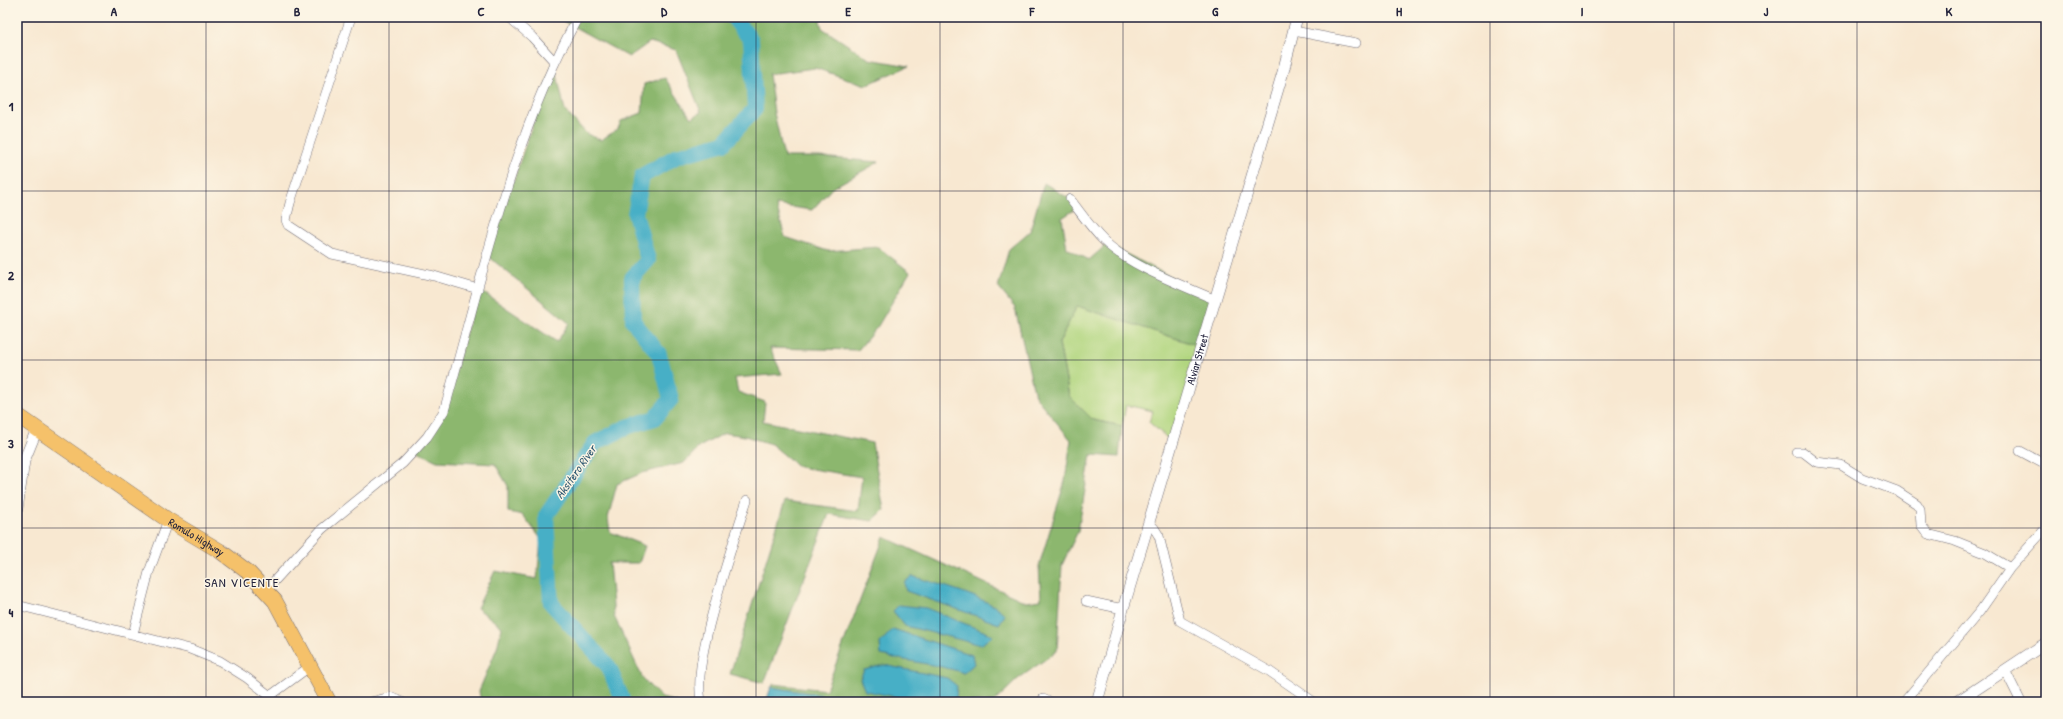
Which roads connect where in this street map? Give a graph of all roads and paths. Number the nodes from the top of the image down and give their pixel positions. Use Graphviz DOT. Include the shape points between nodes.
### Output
graph roads {
  1 [pos="351,17"];
  2 [pos="509,17"];
  3 [pos="578,17"];
  4 [pos="1297,17"];
  5 [pos="1294,31"];
  6 [pos="1356,43"];
  7 [pos="554,62"];
  8 [pos="1070,200"];
  9 [pos="478,289"];
  10 [pos="1216,300"];
  11 [pos="17,415"];
  12 [pos="37,429"];
  13 [pos="2020,451"];
  14 [pos="1796,452"];
  15 [pos="2046,465"];
  16 [pos="747,500"];
  17 [pos="17,509"];
  18 [pos="168,520"];
  19 [pos="1149,523"];
  20 [pos="2046,528"];
  21 [pos="2010,568"];
  22 [pos="266,590"];
  23 [pos="1086,601"];
  24 [pos="17,605"];
  25 [pos="1123,609"];
  26 [pos="133,634"];
  27 [pos="2046,643"];
  28 [pos="309,667"];
  29 [pos="2005,670"];
  30 [pos="270,699"];
  31 [pos="329,702"];
  32 [pos="371,702"];
  33 [pos="402,702"];
  34 [pos="702,702"];
  35 [pos="1097,702"];
  36 [pos="1314,702"];
  37 [pos="1904,702"];
  38 [pos="1957,702"];
  39 [pos="2020,702"];
  1 -- 9 [label="street" via="290,203 286,220 288,225 332,254 434,276"];
  2 -- 7 [label="street" via="532,37"];
  3 -- 7 [label="street"];
  4 -- 5 [label="street, Alviar Street"];
  5 -- 6 [label="street"];
  5 -- 10 [label="street, Alviar Street"];
  7 -- 9 [label="street" via="526,132"];
  8 -- 10 [label="street" via="1116,252 1165,278"];
  9 -- 22 [label="street" via="444,411 427,437 403,463 322,528"];
  10 -- 19 [label="street, Alviar Street"];
  11 -- 12 [label="highway, Romulo Highway"];
  12 -- 17 [label="street" via="24,461"];
  12 -- 18 [label="highway, Romulo Highway"];
  13 -- 15 [label="street"];
  14 -- 21 [label="street" via="1803,452 1816,462 1841,465 1862,478 1897,491 1917,504 1920,509 1921,525 1928,534 1985,553"];
  16 -- 34 [label="street" via="717,593 704,648 699,679"];
  18 -- 22 [label="highway, Romulo Highway" via="238,564"];
  18 -- 26 [label="street" via="149,572"];
  19 -- 25 [label="street, Alviar Street"];
  19 -- 36 [label="street" via="1159,536 1180,621 1269,671"];
  20 -- 21 [label="street"];
  21 -- 37 [label="street" via="1980,611"];
  22 -- 28 [label="highway, Romulo Highway" via="280,609"];
  23 -- 25 [label="street"];
  24 -- 26 [label="street"];
  25 -- 35 [label="street, Alviar Street"];
  26 -- 30 [label="street" via="180,646 220,662 247,678"];
  27 -- 29 [label="street"];
  28 -- 30 [label="street"];
  28 -- 31 [label="highway, Romulo Highway"];
  29 -- 38 [label="street"];
  29 -- 39 [label="street"];
  32 -- 33 [label="street" via="390,696"];
}
